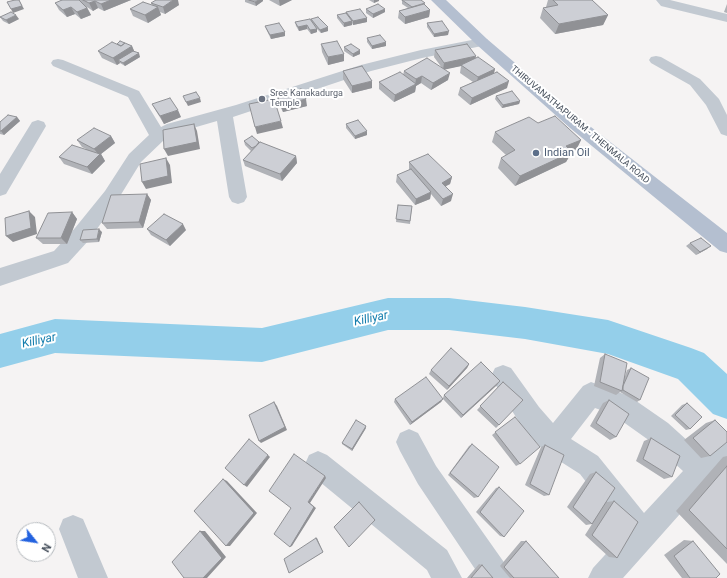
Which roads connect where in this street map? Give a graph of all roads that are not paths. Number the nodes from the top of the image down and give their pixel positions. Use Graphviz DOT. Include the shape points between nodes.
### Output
graph roads {
  1 [pos="438,0"];
  2 [pos="450,0"];
  3 [pos="662,0"];
  4 [pos="727,18"];
  5 [pos="482,42"];
  6 [pos="656,60"];
  7 [pos="58,63"];
  8 [pos="521,69"];
  9 [pos="224,114"];
  10 [pos="582,121"];
  11 [pos="38,126"];
  12 [pos="727,130"];
  13 [pos="158,136"];
  14 [pos="0,189"];
  15 [pos="238,197"];
  16 [pos="727,228"];
  17 [pos="727,244"];
  18 [pos="0,277"];
  19 [pos="503,376"];
  20 [pos="409,442"];
  21 [pos="553,442"];
  22 [pos="727,459"];
  23 [pos="318,464"];
  24 [pos="702,470"];
  25 [pos="72,529"];
  26 [pos="643,534"];
  27 [pos="93,578"];
  28 [pos="447,578"];
  29 [pos="498,578"];
  30 [pos="603,578"];
  1 -- 5 [label="main road, THIRUVANATHAPURAM - THENMALA ROAD"];
  2 -- 8 [label="main road, THIRUVANATHAPURAM - THENMALA ROAD"];
  3 -- 4 [label="street"];
  5 -- 8 [label="main road, THIRUVANATHAPURAM - THENMALA ROAD"];
  5 -- 9 [label="street" via="366,68"];
  6 -- 12 [label="street" via="695,82 713,103"];
  7 -- 13 [label="street" via="134,94"];
  8 -- 10 [label="main road, THIRUVANATHAPURAM - THENMALA ROAD"];
  9 -- 13 [label="street" via="173,128"];
  9 -- 15 [label="street"];
  10 -- 16 [label="main road, THIRUVANATHAPURAM - THENMALA ROAD"];
  10 -- 17 [label="main road, THIRUVANATHAPURAM - THENMALA ROAD"];
  11 -- 14 [label="street"];
  13 -- 18 [label="street" via="135,158 111,196 61,257"];
  19 -- 21 [label="street" via="530,416"];
  20 -- 29 [label="street" via="427,475"];
  21 -- 24 [label="street" via="591,394 620,405 652,427"];
  21 -- 26 [label="street" via="589,465"];
  22 -- 24 [label="street" via="718,452"];
  23 -- 28 [label="street" via="437,560"];
  24 -- 26 [label="street"];
  25 -- 27 [label="street"];
  26 -- 30 [label="street"];
}
